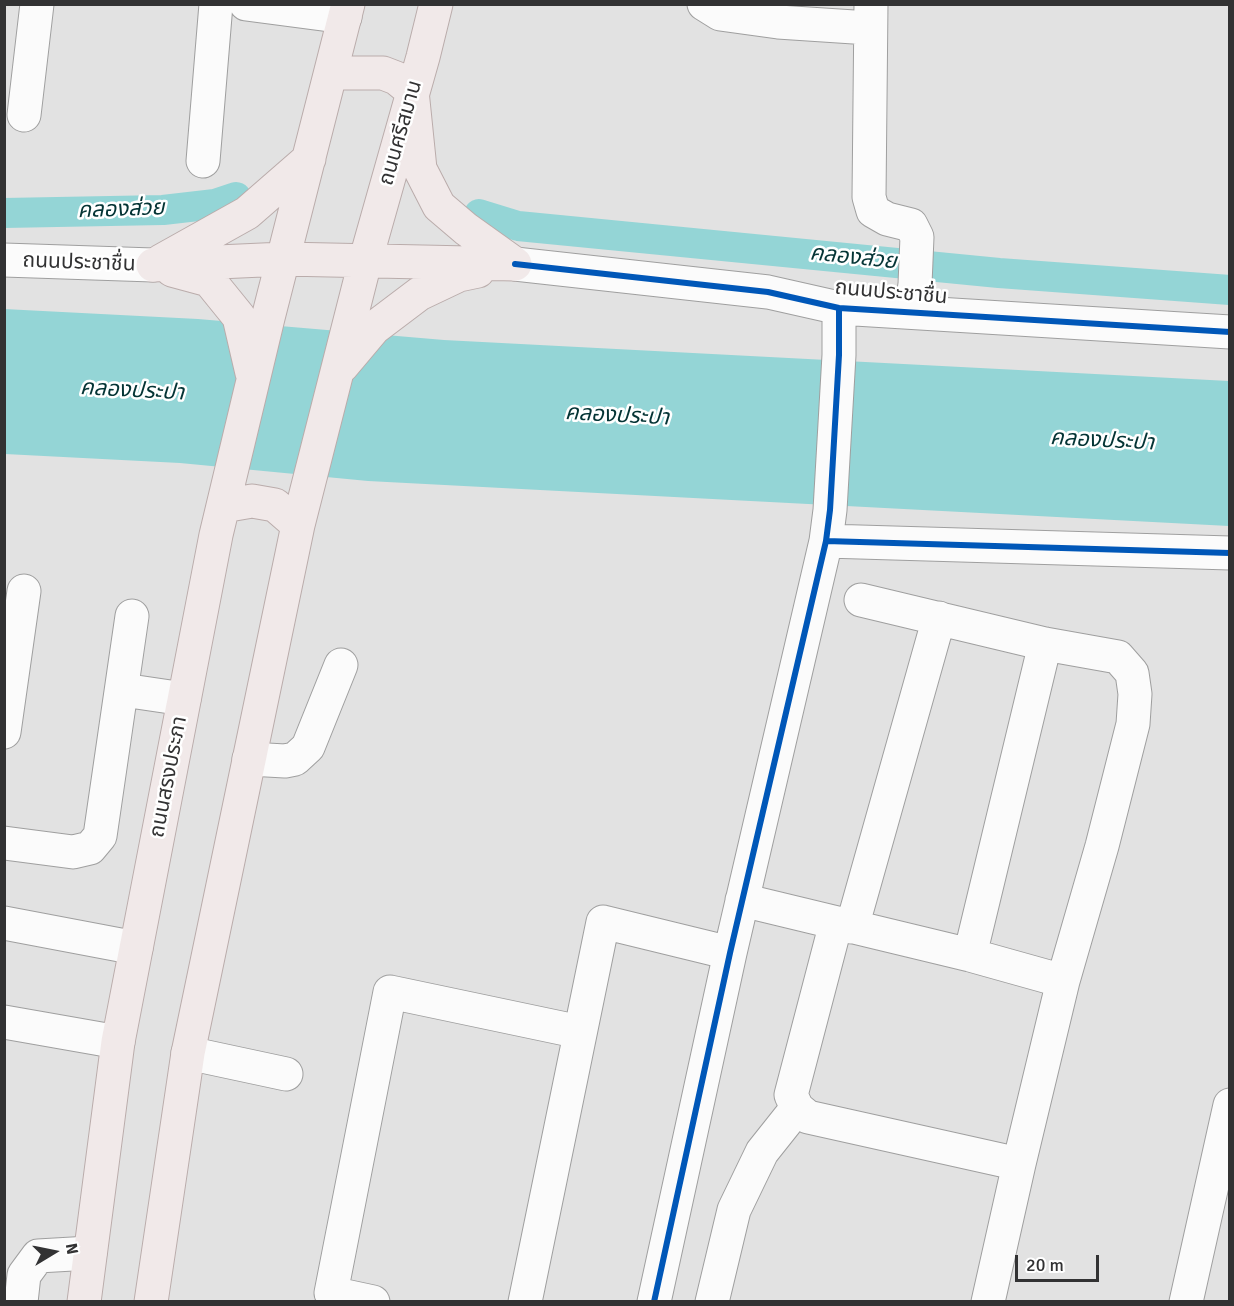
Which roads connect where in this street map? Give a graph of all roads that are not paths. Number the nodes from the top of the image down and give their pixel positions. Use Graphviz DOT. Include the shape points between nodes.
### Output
graph roads {
  1 [pos="37,4"];
  2 [pos="216,4"];
  3 [pos="246,4"];
  4 [pos="435,4"];
  5 [pos="704,4"];
  6 [pos="347,11"];
  7 [pos="870,16"];
  8 [pos="331,73"];
  9 [pos="412,91"];
  10 [pos="24,116"];
  11 [pos="309,159"];
  12 [pos="203,161"];
  13 [pos="284,259"];
  14 [pos="4,260"];
  15 [pos="365,262"];
  16 [pos="515,264"];
  17 [pos="153,266"];
  18 [pos="914,283"];
  19 [pos="839,308"];
  20 [pos="254,318"];
  21 [pos="362,326"];
  22 [pos="1230,332"];
  23 [pos="226,491"];
  24 [pos="298,525"];
  25 [pos="828,525"];
  26 [pos="1230,553"];
  27 [pos="24,591"];
  28 [pos="861,600"];
  29 [pos="132,616"];
  30 [pos="939,618"];
  31 [pos="1045,644"];
  32 [pos="340,665"];
  33 [pos="123,690"];
  34 [pos="184,699"];
  35 [pos="4,732"];
  36 [pos="249,759"];
  37 [pos="4,843"];
  38 [pos="742,900"];
  39 [pos="4,923"];
  40 [pos="844,925"];
  41 [pos="136,948"];
  42 [pos="730,953"];
  43 [pos="970,955"];
  44 [pos="1063,981"];
  45 [pos="4,1022"];
  46 [pos="580,1032"];
  47 [pos="118,1042"];
  48 [pos="188,1053"];
  49 [pos="286,1074"];
  50 [pos="1230,1106"];
  51 [pos="797,1108"];
  52 [pos="1019,1164"];
  53 [pos="90,1253"];
  54 [pos="16,1282"];
  55 [pos="84,1302"];
  56 [pos="152,1302"];
  57 [pos="373,1302"];
  58 [pos="525,1302"];
  59 [pos="654,1302"];
  60 [pos="712,1302"];
  61 [pos="988,1302"];
  62 [pos="1186,1302"];
  1 -- 10 [label="street"];
  2 -- 12 [label="street"];
  3 -- 6 [label="street"];
  4 -- 9 [label="main road, ถนนศรีสมาน"];
  5 -- 7 [label="street" via="720,14 778,21"];
  6 -- 8 [label="main road"];
  7 -- 18 [label="street" via="869,197 873,211 911,225 917,237"];
  8 -- 9 [label="main road" via="383,73"];
  8 -- 11 [label="main road"];
  9 -- 15 [label="main road, ถนนศรีสมาน"];
  9 -- 16 [label="main road" via="420,169 439,206"];
  11 -- 13 [label="main road"];
  11 -- 17 [label="main road" via="247,213"];
  13 -- 15 [label="main road"];
  13 -- 17 [label="main road"];
  13 -- 20 [label="main road"];
  14 -- 17 [label="street, ถนนประชาชื่น"];
  15 -- 16 [label="main road"];
  15 -- 21 [label="main road"];
  16 -- 19 [label="street, ถนนประชาชื่น" via="768,292"];
  16 -- 21 [label="main road" via="459,275"];
  17 -- 20 [label="main road" via="209,280"];
  18 -- 19 [label="street, ถนนประชาชื่น"];
  18 -- 22 [label="street, ถนนประชาชื่น"];
  19 -- 25 [label="street"];
  20 -- 23 [label="main road, ถนนสรงประภา" via="253,380"];
  21 -- 24 [label="main road" via="337,371"];
  23 -- 24 [label="main road" via="275,505"];
  23 -- 34 [label="main road, ถนนสรงประภา"];
  24 -- 36 [label="main road"];
  25 -- 26 [label="street"];
  25 -- 38 [label="street"];
  27 -- 35 [label="street"];
  28 -- 30 [label="street"];
  29 -- 33 [label="street"];
  30 -- 31 [label="street"];
  30 -- 40 [label="street"];
  31 -- 43 [label="street"];
  31 -- 44 [label="street" via="1118,657 1132,674 1135,694 1133,724"];
  32 -- 36 [label="street" via="308,747 295,759"];
  33 -- 34 [label="street"];
  33 -- 37 [label="street" via="100,836 90,848 72,852"];
  34 -- 41 [label="main road, ถนนสรงประภา"];
  36 -- 48 [label="main road"];
  38 -- 40 [label="street"];
  38 -- 42 [label="street"];
  39 -- 41 [label="street"];
  40 -- 43 [label="street"];
  40 -- 51 [label="street" via="791,1095"];
  41 -- 47 [label="main road, ถนนสรงประภา"];
  42 -- 46 [label="street" via="603,922"];
  42 -- 59 [label="street"];
  43 -- 44 [label="street"];
  44 -- 52 [label="street"];
  45 -- 47 [label="street"];
  46 -- 57 [label="street" via="390,992 331,1293"];
  46 -- 58 [label="street"];
  47 -- 53 [label="main road, ถนนสรงประภา"];
  48 -- 49 [label="street"];
  48 -- 56 [label="main road"];
  50 -- 62 [label="street"];
  51 -- 52 [label="street" via="808,1117"];
  51 -- 60 [label="street" via="762,1152 734,1210"];
  52 -- 61 [label="street"];
  53 -- 54 [label="street" via="38,1256"];
  53 -- 55 [label="main road, ถนนสรงประภา"];
}
